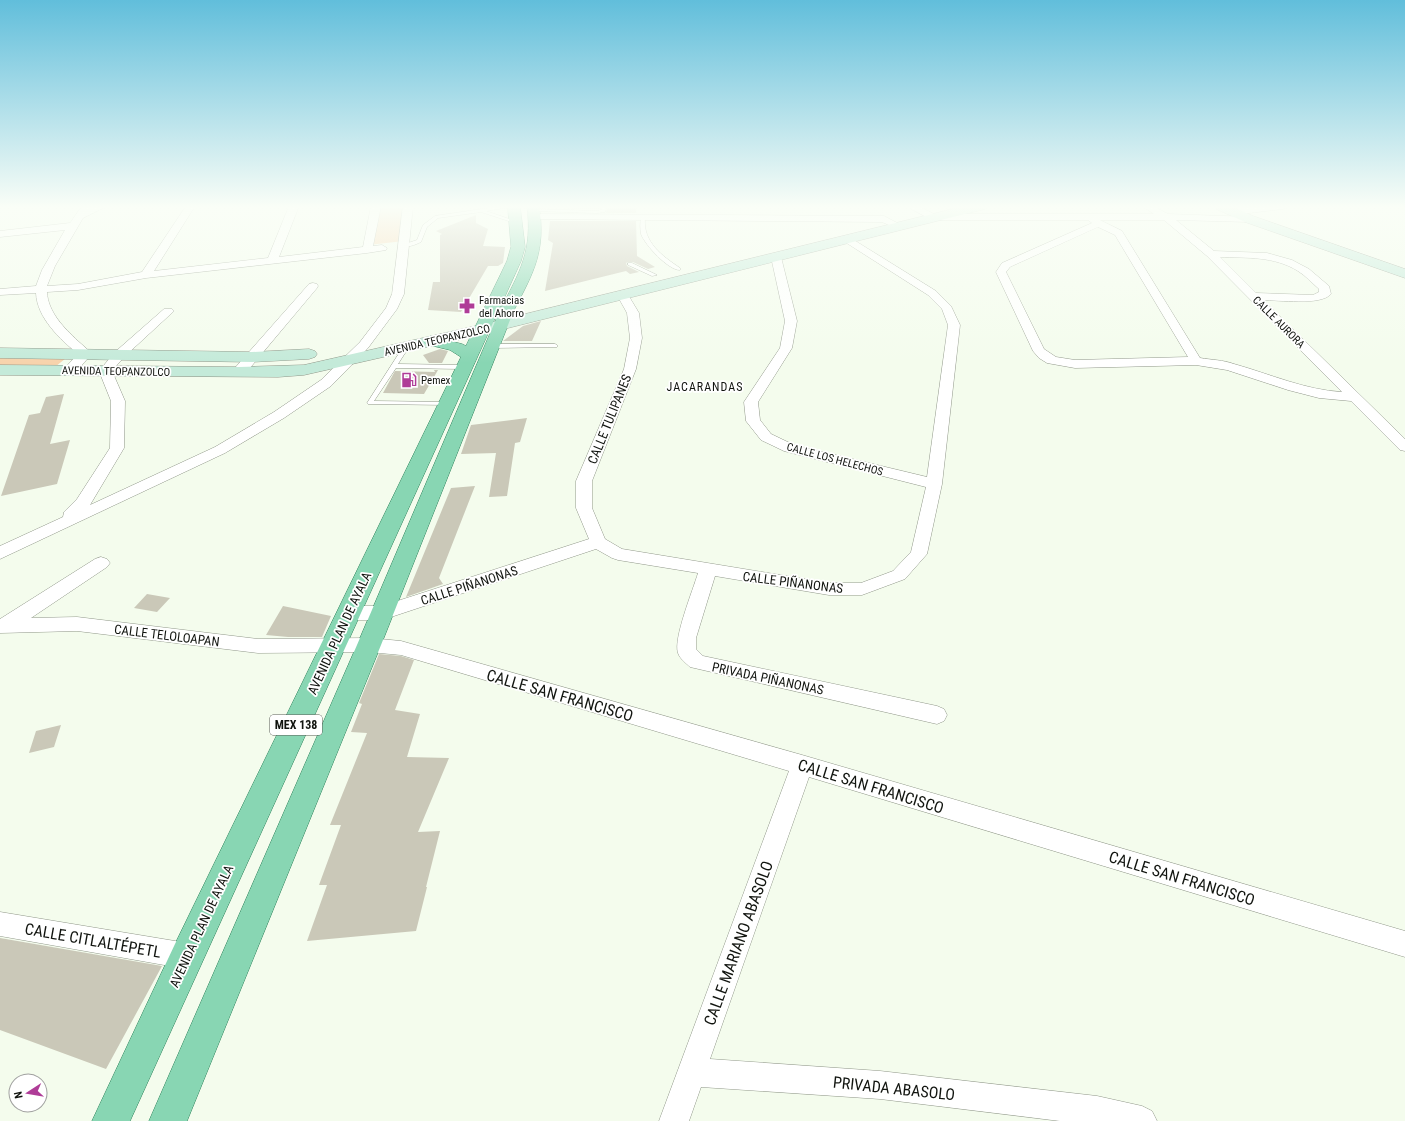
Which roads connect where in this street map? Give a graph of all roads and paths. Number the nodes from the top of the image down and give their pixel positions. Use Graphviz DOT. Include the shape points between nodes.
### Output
graph roads {
  1 [pos="54,258"];
  2 [pos="157,258"];
  3 [pos="288,258"];
  4 [pos="402,258"];
  5 [pos="515,258"];
  6 [pos="532,258"];
  7 [pos="666,258"];
  8 [pos="721,258"];
  9 [pos="771,258"];
  10 [pos="776,258"];
  11 [pos="877,258"];
  12 [pos="1019,258"];
  13 [pos="1134,258"];
  14 [pos="1215,258"];
  15 [pos="1275,258"];
  16 [pos="1361,258"];
  17 [pos="272,260"];
  18 [pos="630,264"];
  19 [pos="697,264"];
  20 [pos="678,268"];
  21 [pos="709,273"];
  22 [pos="654,274"];
  23 [pos="1405,274"];
  24 [pos="146,275"];
  25 [pos="313,286"];
  26 [pos="41,290"];
  27 [pos="0,292"];
  28 [pos="623,295"];
  29 [pos="1253,296"];
  30 [pos="168,311"];
  31 [pos="486,336"];
  32 [pos="431,341"];
  33 [pos="364,345"];
  34 [pos="555,346"];
  35 [pos="406,347"];
  36 [pos="0,353"];
  37 [pos="84,354"];
  38 [pos="119,355"];
  39 [pos="252,357"];
  40 [pos="350,361"];
  41 [pos="1196,361"];
  42 [pos="394,366"];
  43 [pos="0,370"];
  44 [pos="68,371"];
  45 [pos="105,371"];
  46 [pos="239,372"];
  47 [pos="1354,396"];
  48 [pos="447,404"];
  49 [pos="1405,447"];
  50 [pos="934,484"];
  51 [pos="62,523"];
  52 [pos="598,542"];
  53 [pos="0,553"];
  54 [pos="100,564"];
  55 [pos="708,570"];
  56 [pos="348,613"];
  57 [pos="382,613"];
  58 [pos="4,626"];
  59 [pos="334,645"];
  60 [pos="369,645"];
  61 [pos="937,715"];
  62 [pos="802,765"];
  63 [pos="0,924"];
  64 [pos="1405,944"];
  65 [pos="187,956"];
  66 [pos="691,1072"];
  67 [pos="112,1121"];
  68 [pos="168,1121"];
  69 [pos="674,1121"];
  70 [pos="1142,1121"];
  1 -- 26 [label="street"];
  2 -- 24 [label="street"];
  3 -- 17 [label="street"];
  4 -- 33 [label="street" via="398,294 391,309"];
  5 -- 31 [label="main road, AVENIDA PLAN DE AYALA / MEX 138"];
  6 -- 31 [label="main road, AVENIDA PLAN DE AYALA / MEX 138"];
  7 -- 20 [label="lane"];
  8 -- 19 [label="main road, AVENIDA TEOPANZOLCO"];
  9 -- 21 [label="main road, AVENIDA TEOPANZOLCO"];
  10 -- 50 [label="street, CALLE LOS HELECHOS" via="791,321 786,348 751,402 753,421 766,437 789,448"];
  11 -- 50 [label="street, CALLE PIÑANONAS" via="932,294 947,308 954,325"];
  12 -- 41 [label="street" via="1006,265 1002,272 1039,351 1046,359 1069,363"];
  13 -- 41 [label="street"];
  14 -- 29 [label="street, CALLE AURORA"];
  15 -- 29 [label="street" via="1299,267 1325,288 1325,294 1314,298"];
  16 -- 23 [label="main road"];
  17 -- 24 [label="street"];
  18 -- 22 [label="lane"];
  19 -- 20 [label="main road, AVENIDA TEOPANZOLCO"];
  19 -- 21 [label="main road"];
  20 -- 22 [label="main road, AVENIDA TEOPANZOLCO"];
  21 -- 28 [label="main road, AVENIDA TEOPANZOLCO"];
  22 -- 31 [label="main road, AVENIDA TEOPANZOLCO"];
  24 -- 26 [label="street" via="78,287"];
  25 -- 39 [label="street"];
  26 -- 27 [label="street"];
  26 -- 37 [label="street" via="43,302 51,318"];
  28 -- 31 [label="main road, AVENIDA TEOPANZOLCO"];
  28 -- 52 [label="street, CALLE TULIPANES" via="633,313 636,338 630,370 584,481 584,508"];
  29 -- 47 [label="street, CALLE AURORA"];
  30 -- 38 [label="street"];
  31 -- 32 [label="main road, AVENIDA TEOPANZOLCO"];
  31 -- 32 [label="main road" via="456,347"];
  31 -- 33 [label="main road, AVENIDA TEOPANZOLCO"];
  31 -- 34 [label="lane"];
  31 -- 42 [label="lane"];
  31 -- 48 [label="main road, AVENIDA PLAN DE AYALA / MEX 138"];
  31 -- 57 [label="main road, AVENIDA PLAN DE AYALA / MEX 138"];
  32 -- 35 [label="main road, AVENIDA TEOPANZOLCO"];
  33 -- 39 [label="main road, AVENIDA TEOPANZOLCO" via="287,356"];
  33 -- 40 [label="street"];
  35 -- 40 [label="main road, AVENIDA TEOPANZOLCO"];
  35 -- 42 [label="lane"];
  36 -- 37 [label="main road, AVENIDA TEOPANZOLCO"];
  37 -- 38 [label="main road, AVENIDA TEOPANZOLCO"];
  37 -- 44 [label="street"];
  38 -- 39 [label="main road, AVENIDA TEOPANZOLCO"];
  38 -- 45 [label="street"];
  39 -- 46 [label="street"];
  40 -- 46 [label="main road, AVENIDA TEOPANZOLCO" via="304,370"];
  40 -- 51 [label="street" via="326,383 220,450"];
  41 -- 47 [label="street" via="1229,366 1293,387 1324,394"];
  42 -- 48 [label="lane" via="370,403"];
  43 -- 44 [label="main road, AVENIDA TEOPANZOLCO"];
  44 -- 45 [label="main road, AVENIDA TEOPANZOLCO"];
  45 -- 46 [label="main road, AVENIDA TEOPANZOLCO"];
  45 -- 51 [label="street" via="118,401 117,448 83,503"];
  47 -- 49 [label="street, CALLE AURORA"];
  48 -- 56 [label="main road, AVENIDA PLAN DE AYALA / MEX 138"];
  50 -- 55 [label="street, CALLE PIÑANONAS" via="919,554 899,575 862,589 829,589"];
  51 -- 53 [label="street"];
  52 -- 55 [label="street, CALLE PIÑANONAS" via="618,554"];
  52 -- 57 [label="street, CALLE PIÑANONAS"];
  54 -- 58 [label="street"];
  55 -- 61 [label="street, PRIVADA PIÑANONAS" via="687,638 687,652 697,662"];
  56 -- 57 [label="street, CALLE PIÑANONAS"];
  56 -- 59 [label="main road, AVENIDA PLAN DE AYALA / MEX 138"];
  57 -- 60 [label="main road, AVENIDA PLAN DE AYALA / MEX 138"];
  58 -- 59 [label="street, CALLE TELOLOAPAN" via="77,624 258,646"];
  59 -- 60 [label="street, CALLE SAN FRANCISCO"];
  59 -- 65 [label="main road, AVENIDA PLAN DE AYALA / MEX 138"];
  60 -- 62 [label="street, CALLE SAN FRANCISCO" via="400,648"];
  60 -- 68 [label="main road, AVENIDA PLAN DE AYALA / MEX 138"];
  62 -- 64 [label="street, CALLE SAN FRANCISCO"];
  62 -- 66 [label="street, CALLE MARIANO ABASOLO"];
  63 -- 65 [label="street, CALLE CITLALTÉPETL"];
  65 -- 67 [label="main road, AVENIDA PLAN DE AYALA / MEX 138"];
  66 -- 69 [label="street, CALLE MARIANO ABASOLO"];
  66 -- 70 [label="street, PRIVADA ABASOLO" via="880,1085 1097,1111"];
}
